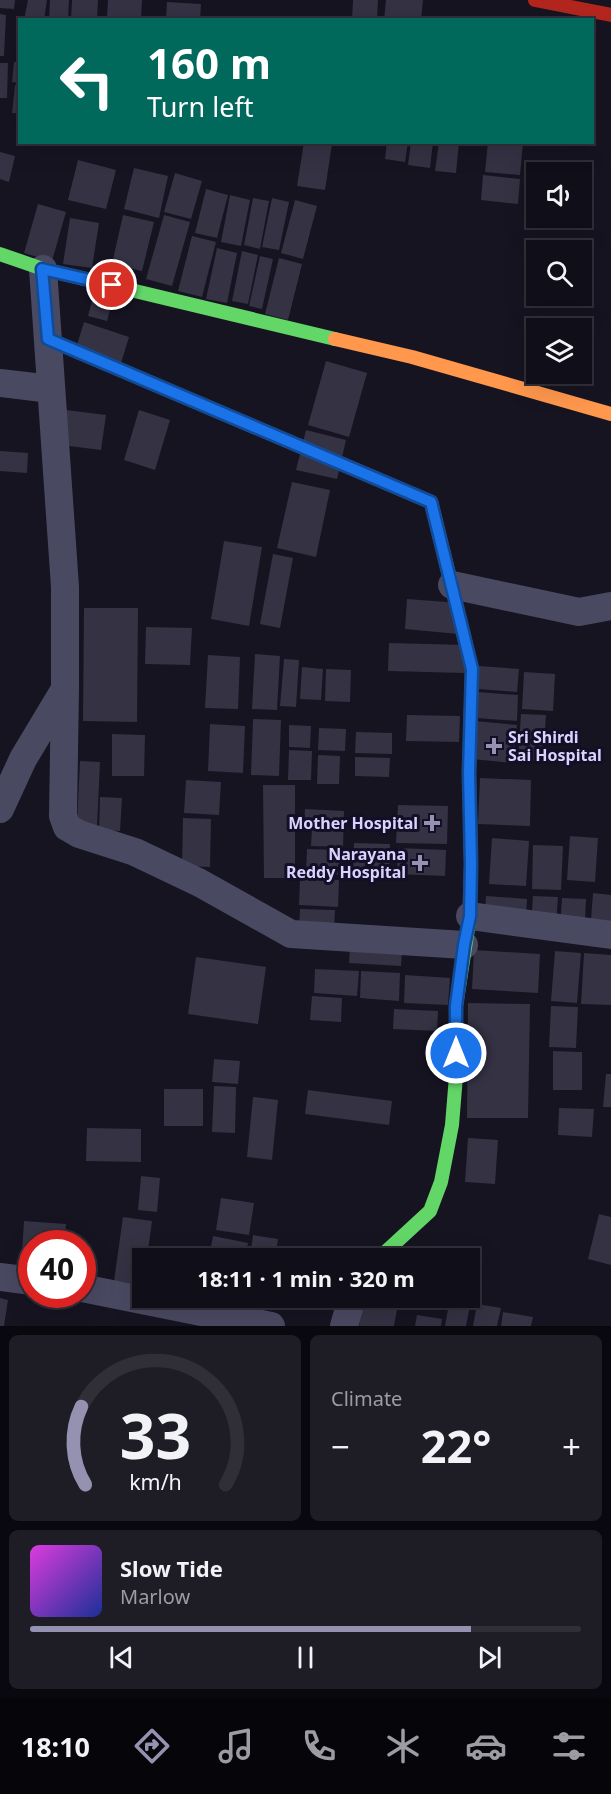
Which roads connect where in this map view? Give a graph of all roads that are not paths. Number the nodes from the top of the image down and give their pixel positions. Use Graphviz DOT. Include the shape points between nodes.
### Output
graph roads {
  1 [pos="535,0"];
  2 [pos="611,15"];
  3 [pos="0,254"];
  4 [pos="42,269"];
  5 [pos="48,339"];
  6 [pos="0,383"];
  7 [pos="51,388"];
  8 [pos="611,414"];
  9 [pos="452,585"];
  10 [pos="611,606"];
  11 [pos="65,689"];
  12 [pos="0,809"];
  13 [pos="470,916"];
  14 [pos="611,935"];
  15 [pos="464,945"];
  16 [pos="390,1248"];
  17 [pos="0,1277"];
  18 [pos="18,1279"];
  19 [pos="96,1291"];
  20 [pos="349,1308"];
  21 [pos="271,1326"];
  22 [pos="344,1326"];
  1 -- 2 [label="street"];
  3 -- 4 [label="street"];
  4 -- 5 [label="street"];
  4 -- 8 [label="street" via="412,357"];
  5 -- 7 [label="street"];
  5 -- 9 [label="street" via="431,502"];
  6 -- 7 [label="street"];
  7 -- 11 [label="street" via="65,587"];
  9 -- 10 [label="street" via="579,612"];
  9 -- 13 [label="street" via="472,669"];
  11 -- 12 [label="street" via="23,759"];
  11 -- 15 [label="street" via="63,816 67,827 135,852 200,883 291,934"];
  13 -- 14 [label="street"];
  13 -- 15 [label="street"];
  15 -- 16 [label="street" via="456,1006 452,1125 441,1182 430,1211"];
  17 -- 18 [label="street"];
  19 -- 21 [label="street"];
  20 -- 22 [label="street"];
}
